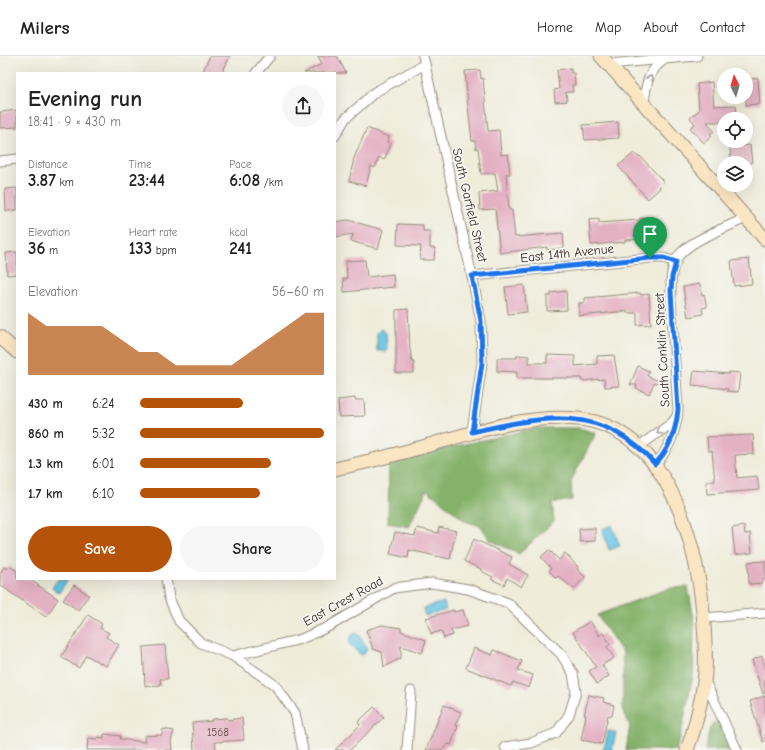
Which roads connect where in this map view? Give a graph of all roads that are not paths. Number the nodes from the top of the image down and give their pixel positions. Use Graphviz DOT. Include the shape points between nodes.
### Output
graph roads {
  1 [pos="270,56"];
  2 [pos="697,56"];
  3 [pos="666,59"];
  4 [pos="424,60"];
  5 [pos="605,60"];
  6 [pos="257,72"];
  7 [pos="644,103"];
  8 [pos="336,134"];
  9 [pos="16,159"];
  10 [pos="0,161"];
  11 [pos="746,218"];
  12 [pos="765,239"];
  13 [pos="676,262"];
  14 [pos="472,276"];
  15 [pos="0,337"];
  16 [pos="16,351"];
  17 [pos="678,414"];
  18 [pos="472,432"];
  19 [pos="638,447"];
  20 [pos="655,464"];
  21 [pos="336,469"];
  22 [pos="166,580"];
  23 [pos="765,613"];
  24 [pos="704,618"];
  25 [pos="233,656"];
  26 [pos="705,681"];
  27 [pos="411,691"];
  28 [pos="505,747"];
  29 [pos="303,750"];
  30 [pos="406,750"];
  31 [pos="687,750"];
  32 [pos="737,750"];
  1 -- 6 [label="street"];
  2 -- 3 [label="street"];
  3 -- 5 [label="street"];
  7 -- 3 [label="street, one-way" via="646,86 651,74 657,65"];
  4 -- 8 [label="street" via="375,92 345,119"];
  4 -- 14 [label="street, South Garfield Street"];
  5 -- 7 [label="street"];
  7 -- 11 [label="street"];
  9 -- 10 [label="street"];
  11 -- 12 [label="street"];
  11 -- 13 [label="street" via="693,243 684,250"];
  13 -- 14 [label="street, East 14th Avenue" via="650,258"];
  13 -- 17 [label="street, South Conklin Street" via="671,291"];
  14 -- 18 [label="street, South Garfield Street" via="481,321 482,363"];
  15 -- 16 [label="street"];
  17 -- 19 [label="street, South Conklin Street, one-way" via="672,423"];
  17 -- 20 [label="street, South Conklin Street" via="671,438"];
  18 -- 19 [label="street" via="535,420 576,419 609,428"];
  18 -- 21 [label="street"];
  19 -- 20 [label="street"];
  20 -- 24 [label="street" via="672,494 687,535 698,575"];
  22 -- 25 [label="street" via="169,598 179,621 202,643"];
  23 -- 24 [label="street"];
  24 -- 26 [label="street"];
  25 -- 28 [label="street, East Crest Road" via="308,636 394,588 432,584 468,588 508,603 561,654 573,673 576,692 569,715 556,733 530,743"];
  25 -- 29 [label="street" via="275,685 295,713"];
  26 -- 31 [label="street"];
  26 -- 32 [label="street"];
  27 -- 30 [label="street"];
}
